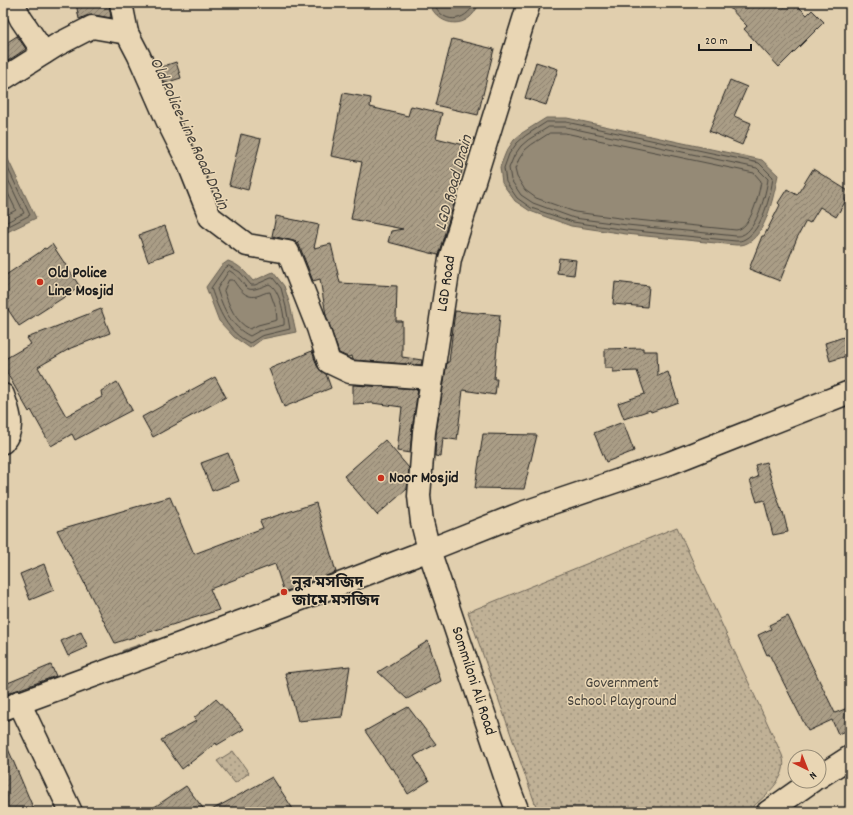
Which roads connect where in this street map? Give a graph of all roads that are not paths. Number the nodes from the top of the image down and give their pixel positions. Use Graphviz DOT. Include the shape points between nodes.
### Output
graph roads {
  1 [pos="13,3"];
  2 [pos="121,3"];
  3 [pos="529,3"];
  4 [pos="126,33"];
  5 [pos="44,53"];
  6 [pos="3,79"];
  7 [pos="432,378"];
  8 [pos="850,392"];
  9 [pos="3,395"];
  10 [pos="3,442"];
  11 [pos="429,550"];
  12 [pos="11,706"];
  13 [pos="850,757"];
  14 [pos="827,772"];
  15 [pos="801,789"];
  16 [pos="71,812"];
  17 [pos="518,812"];
  18 [pos="768,812"];
  1 -- 5 [label="street"];
  2 -- 4 [label="street"];
  3 -- 7 [label="street, LGD Road" via="450,259"];
  4 -- 5 [label="street" via="92,27"];
  4 -- 7 [label="street" via="188,162 210,217 248,245 288,252 329,362 350,372"];
  5 -- 6 [label="street"];
  7 -- 11 [label="street, LGD Road" via="424,432 419,496"];
  8 -- 11 [label="street" via="670,463 522,513"];
  9 -- 10 [label="street" via="11,419 10,431"];
  11 -- 12 [label="street"];
  11 -- 17 [label="street, Sommiloni Ali Road"];
  12 -- 16 [label="street"];
  13 -- 14 [label="street"];
  15 -- 18 [label="street"];
}
